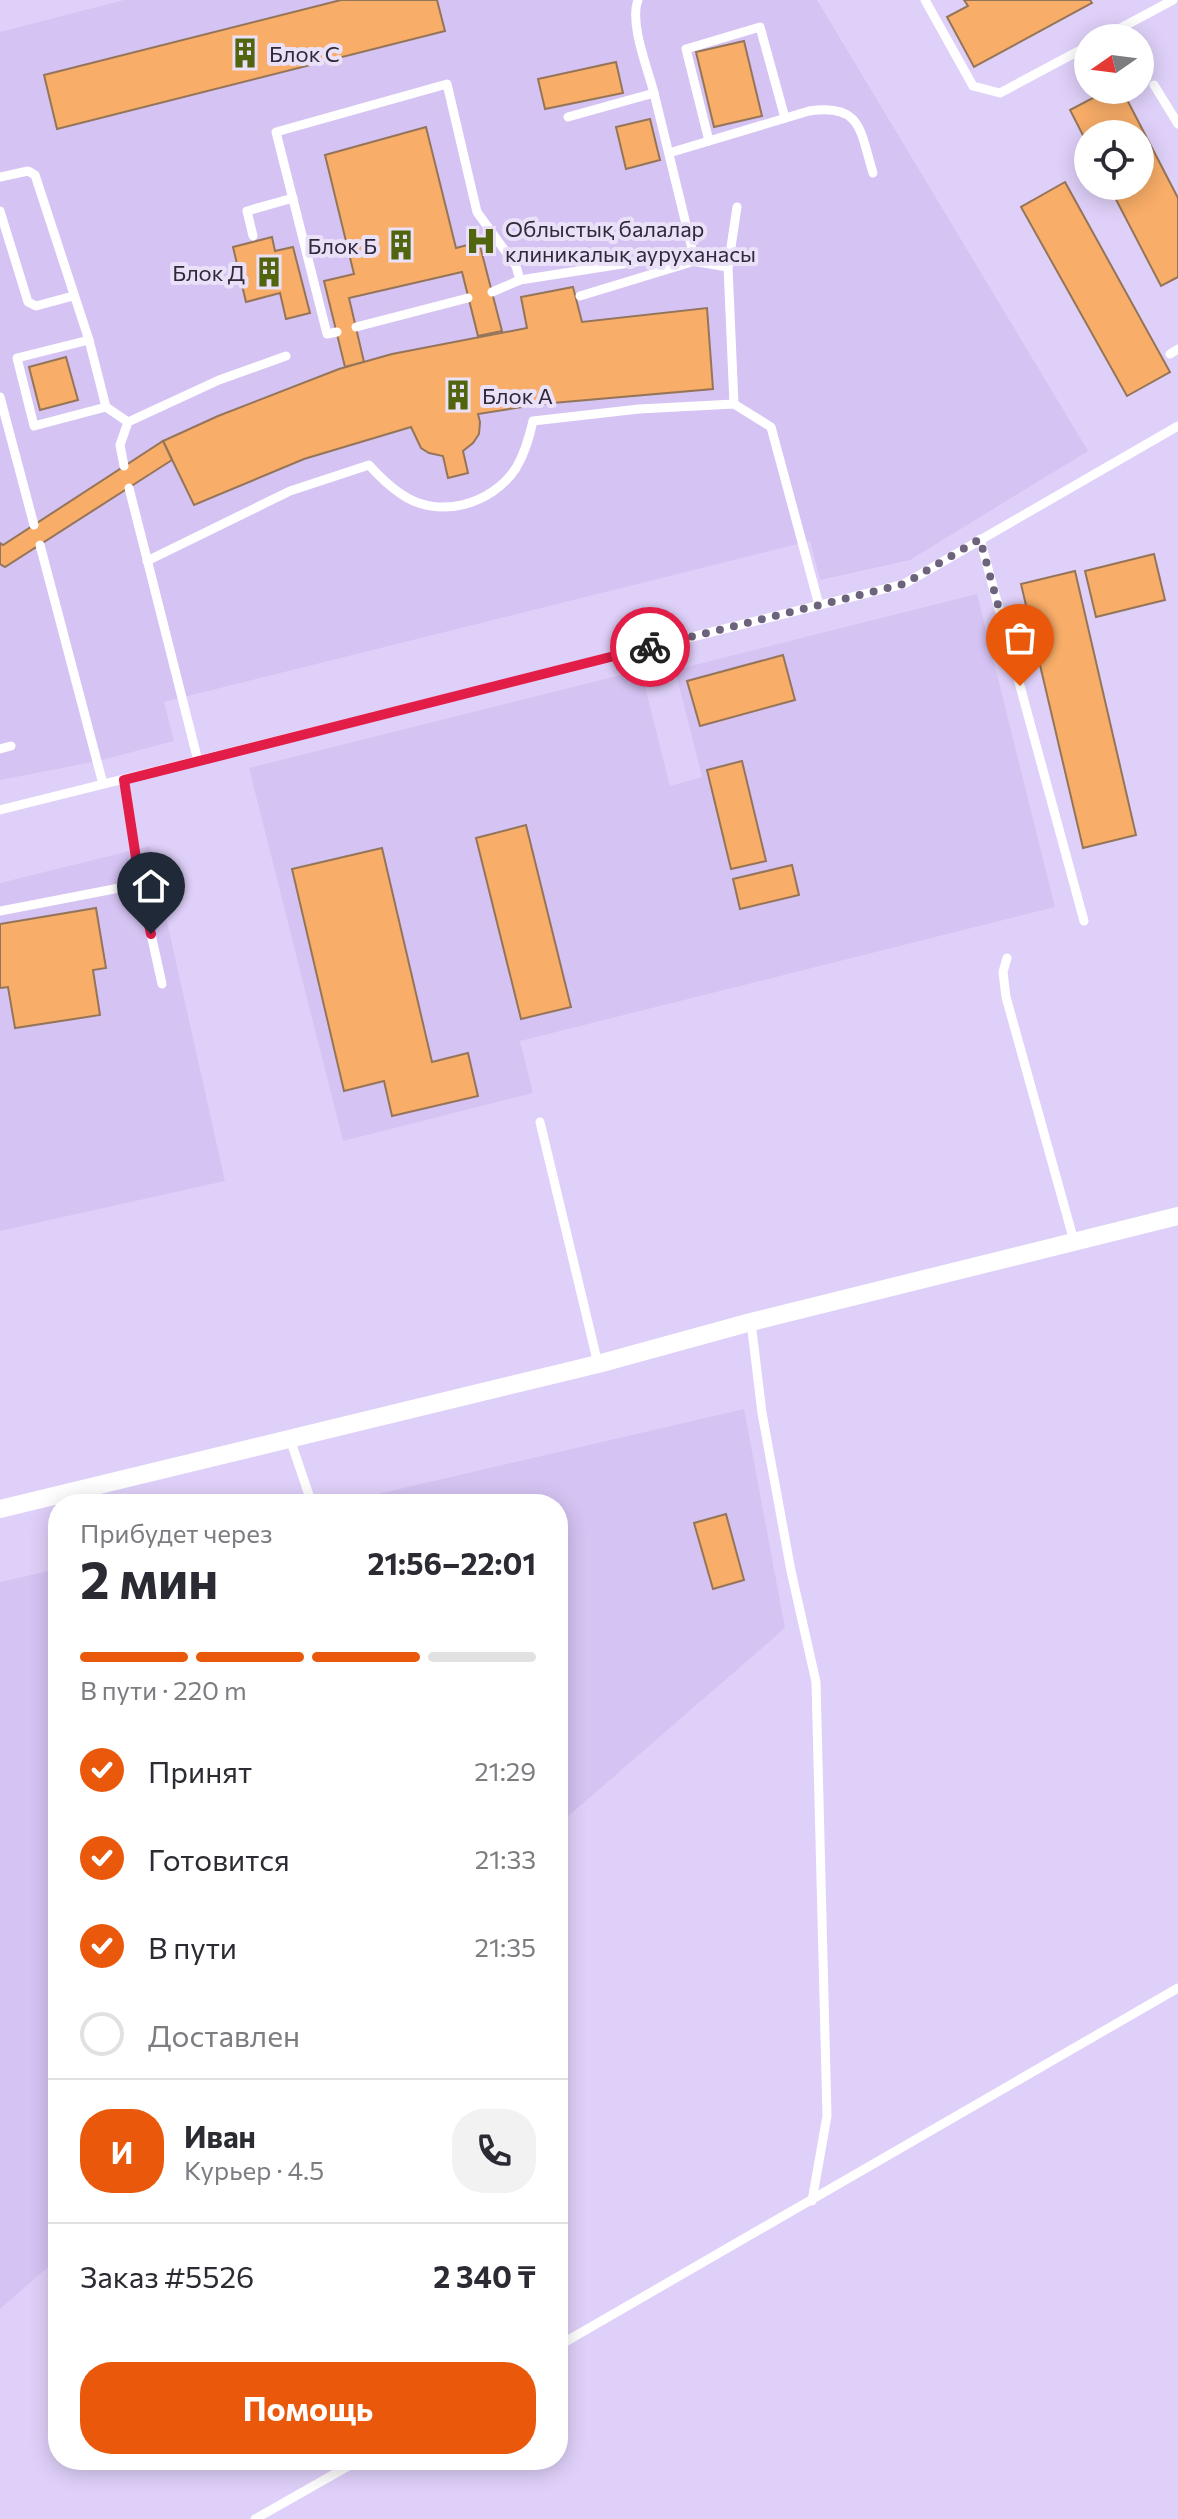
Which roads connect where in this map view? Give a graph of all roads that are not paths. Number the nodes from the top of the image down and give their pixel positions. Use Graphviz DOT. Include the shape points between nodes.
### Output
graph roads {
  1 [pos="638,0"];
  2 [pos="925,0"];
  3 [pos="1173,0"];
  4 [pos="1128,24"];
  5 [pos="1074,53"];
  6 [pos="1154,85"];
  7 [pos="654,93"];
  8 [pos="568,117"];
  9 [pos="785,118"];
  10 [pos="1178,124"];
  11 [pos="709,141"];
  12 [pos="669,153"];
  13 [pos="873,173"];
  14 [pos="0,177"];
  15 [pos="293,198"];
  16 [pos="737,207"];
  17 [pos="0,211"];
  18 [pos="253,236"];
  19 [pos="695,261"];
  20 [pos="728,267"];
  21 [pos="520,280"];
  22 [pos="492,292"];
  23 [pos="73,296"];
  24 [pos="580,296"];
  25 [pos="468,298"];
  26 [pos="356,327"];
  27 [pos="337,332"];
  28 [pos="89,340"];
  29 [pos="286,356"];
  30 [pos="0,397"];
  31 [pos="734,404"];
  32 [pos="106,407"];
  33 [pos="128,422"];
  34 [pos="1178,426"];
  35 [pos="124,466"];
  36 [pos="129,488"];
  37 [pos="34,525"];
  38 [pos="980,539"];
  39 [pos="40,545"];
  40 [pos="147,561"];
  41 [pos="819,605"];
  42 [pos="198,761"];
  43 [pos="124,780"];
  44 [pos="103,784"];
  45 [pos="0,810"];
  46 [pos="140,884"];
  47 [pos="0,911"];
  48 [pos="1084,921"];
  49 [pos="1007,958"];
  50 [pos="162,984"];
  51 [pos="540,1122"];
  52 [pos="1178,1216"];
  53 [pos="1074,1241"];
  54 [pos="751,1322"];
  55 [pos="598,1364"];
  56 [pos="290,1439"];
  57 [pos="62,1494"];
  58 [pos="309,1494"];
  59 [pos="48,1497"];
  60 [pos="0,1509"];
  61 [pos="1178,1988"];
  62 [pos="812,2201"];
  63 [pos="568,2340"];
  64 [pos="341,2470"];
  65 [pos="255,2519"];
  1 -- 7 [label="lane" via="635,21"];
  2 -- 5 [label="lane" via="973,86 1000,93"];
  3 -- 4 [label="lane"];
  6 -- 10 [label="lane"];
  7 -- 8 [label="lane"];
  7 -- 12 [label="lane"];
  9 -- 11 [label="lane"];
  9 -- 11 [label="lane" via="760,27 745,31 686,49"];
  9 -- 13 [label="lane" via="828,108 845,111 857,121"];
  11 -- 12 [label="lane"];
  12 -- 19 [label="lane"];
  14 -- 23 [label="lane" via="28,171 35,175"];
  15 -- 18 [label="lane" via="247,211"];
  15 -- 21 [label="lane" via="276,132 447,84 477,212 516,266"];
  15 -- 27 [label="lane" via="327,334"];
  16 -- 20 [label="lane"];
  17 -- 23 [label="lane" via="28,302 36,306"];
  19 -- 20 [label="lane"];
  19 -- 21 [label="lane" via="667,257"];
  19 -- 24 [label="lane"];
  20 -- 31 [label="lane"];
  21 -- 22 [label="lane"];
  23 -- 28 [label="lane"];
  25 -- 26 [label="lane"];
  28 -- 32 [label="lane"];
  28 -- 32 [label="lane" via="17,358 34,426"];
  29 -- 33 [label="lane"];
  30 -- 37 [label="lane"];
  31 -- 40 [label="lane" via="533,421 515,469 483,498 450,507 427,505 402,496 369,465 290,491"];
  31 -- 41 [label="lane" via="771,427"];
  32 -- 33 [label="lane"];
  33 -- 35 [label="lane" via="120,445"];
  34 -- 38 [label="lane"];
  36 -- 40 [label="lane"];
  38 -- 41 [label="lane" via="904,584"];
  38 -- 48 [label="lane"];
  39 -- 44 [label="lane"];
  40 -- 42 [label="lane"];
  41 -- 42 [label="lane"];
  42 -- 43 [label="lane"];
  43 -- 44 [label="lane"];
  43 -- 46 [label="lane"];
  44 -- 45 [label="lane"];
  46 -- 47 [label="lane"];
  46 -- 50 [label="lane"];
  49 -- 53 [label="lane" via="1006,997"];
  51 -- 55 [label="lane"];
  52 -- 53 [label="street"];
  53 -- 54 [label="street"];
  54 -- 55 [label="street"];
  54 -- 62 [label="lane" via="762,1413 816,1682 827,2116"];
  55 -- 56 [label="street"];
  56 -- 57 [label="street"];
  56 -- 58 [label="lane"];
  59 -- 60 [label="street"];
  61 -- 62 [label="lane"];
  62 -- 63 [label="lane"];
  64 -- 65 [label="lane"];
}
